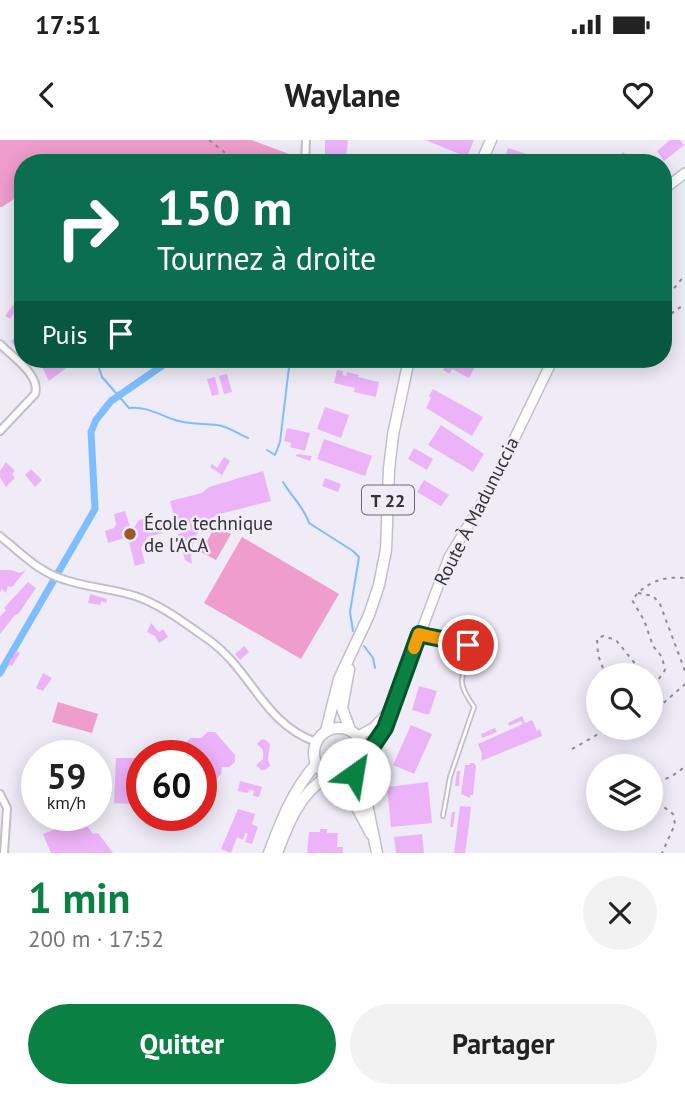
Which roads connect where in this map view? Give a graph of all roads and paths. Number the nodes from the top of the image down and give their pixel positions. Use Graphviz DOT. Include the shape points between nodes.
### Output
graph roads {
  1 [pos="209,140"];
  2 [pos="227,154"];
  3 [pos="685,275"];
  4 [pos="672,291"];
  5 [pos="0,344"];
  6 [pos="14,358"];
  7 [pos="24,368"];
  8 [pos="408,368"];
  9 [pos="549,368"];
  10 [pos="0,431"];
  11 [pos="0,536"];
  12 [pos="685,578"];
  13 [pos="638,593"];
  14 [pos="419,634"];
  15 [pos="358,639"];
  16 [pos="601,663"];
  17 [pos="635,663"];
  18 [pos="685,671"];
  19 [pos="663,673"];
  20 [pos="685,684"];
  21 [pos="663,703"];
  22 [pos="392,707"];
  23 [pos="326,731"];
  24 [pos="354,733"];
  25 [pos="587,740"];
  26 [pos="316,742"];
  27 [pos="572,749"];
  28 [pos="364,757"];
  29 [pos="316,764"];
  30 [pos="685,766"];
  31 [pos="359,769"];
  32 [pos="332,777"];
  33 [pos="663,780"];
  34 [pos="0,794"];
  35 [pos="663,806"];
  36 [pos="443,816"];
  37 [pos="377,849"];
  38 [pos="4,853"];
  39 [pos="269,853"];
  40 [pos="277,853"];
  41 [pos="662,853"];
  1 -- 2 [label="path"];
  3 -- 4 [label="path"];
  5 -- 6 [label="street"];
  7 -- 10 [label="street" via="37,387"];
  8 -- 15 [label="main road, T 22" via="393,435 386,550 379,585"];
  9 -- 14 [label="main road, Route À Madunuccia" via="489,491 449,557"];
  11 -- 26 [label="street" via="56,577 136,597 167,611 236,664 286,727"];
  12 -- 13 [label="path" via="667,577"];
  13 -- 18 [label="path" via="653,596 660,604"];
  13 -- 19 [label="path" via="632,600 662,657"];
  14 -- 22 [label="main road, Route À Madunuccia"];
  14 -- 36 [label="lane" via="456,640 468,645 472,656 462,680 474,707 450,776"];
  15 -- 23 [label="main road, T 22" via="339,679"];
  15 -- 24 [label="main road, T 22" via="342,708"];
  16 -- 17 [label="path" via="597,639 603,636 616,640"];
  20 -- 21 [label="path"];
  22 -- 24 [label="main road, Route À Madunuccia" via="373,727"];
  22 -- 28 [label="main road, Route À Madunuccia" via="385,728"];
  23 -- 24 [label="main road" via="338,728"];
  23 -- 26 [label="main road"];
  24 -- 28 [label="main road" via="362,742"];
  25 -- 27 [label="path"];
  26 -- 29 [label="main road"];
  28 -- 31 [label="main road"];
  29 -- 32 [label="main road"];
  29 -- 39 [label="main road" via="289,802"];
  30 -- 33 [label="path"];
  31 -- 32 [label="main road" via="348,777"];
  31 -- 37 [label="main road"];
  32 -- 37 [label="main road" via="347,789"];
  32 -- 40 [label="main road" via="315,784 298,806"];
  34 -- 38 [label="street" via="7,808"];
  35 -- 41 [label="path" via="673,814 675,824"];
}
